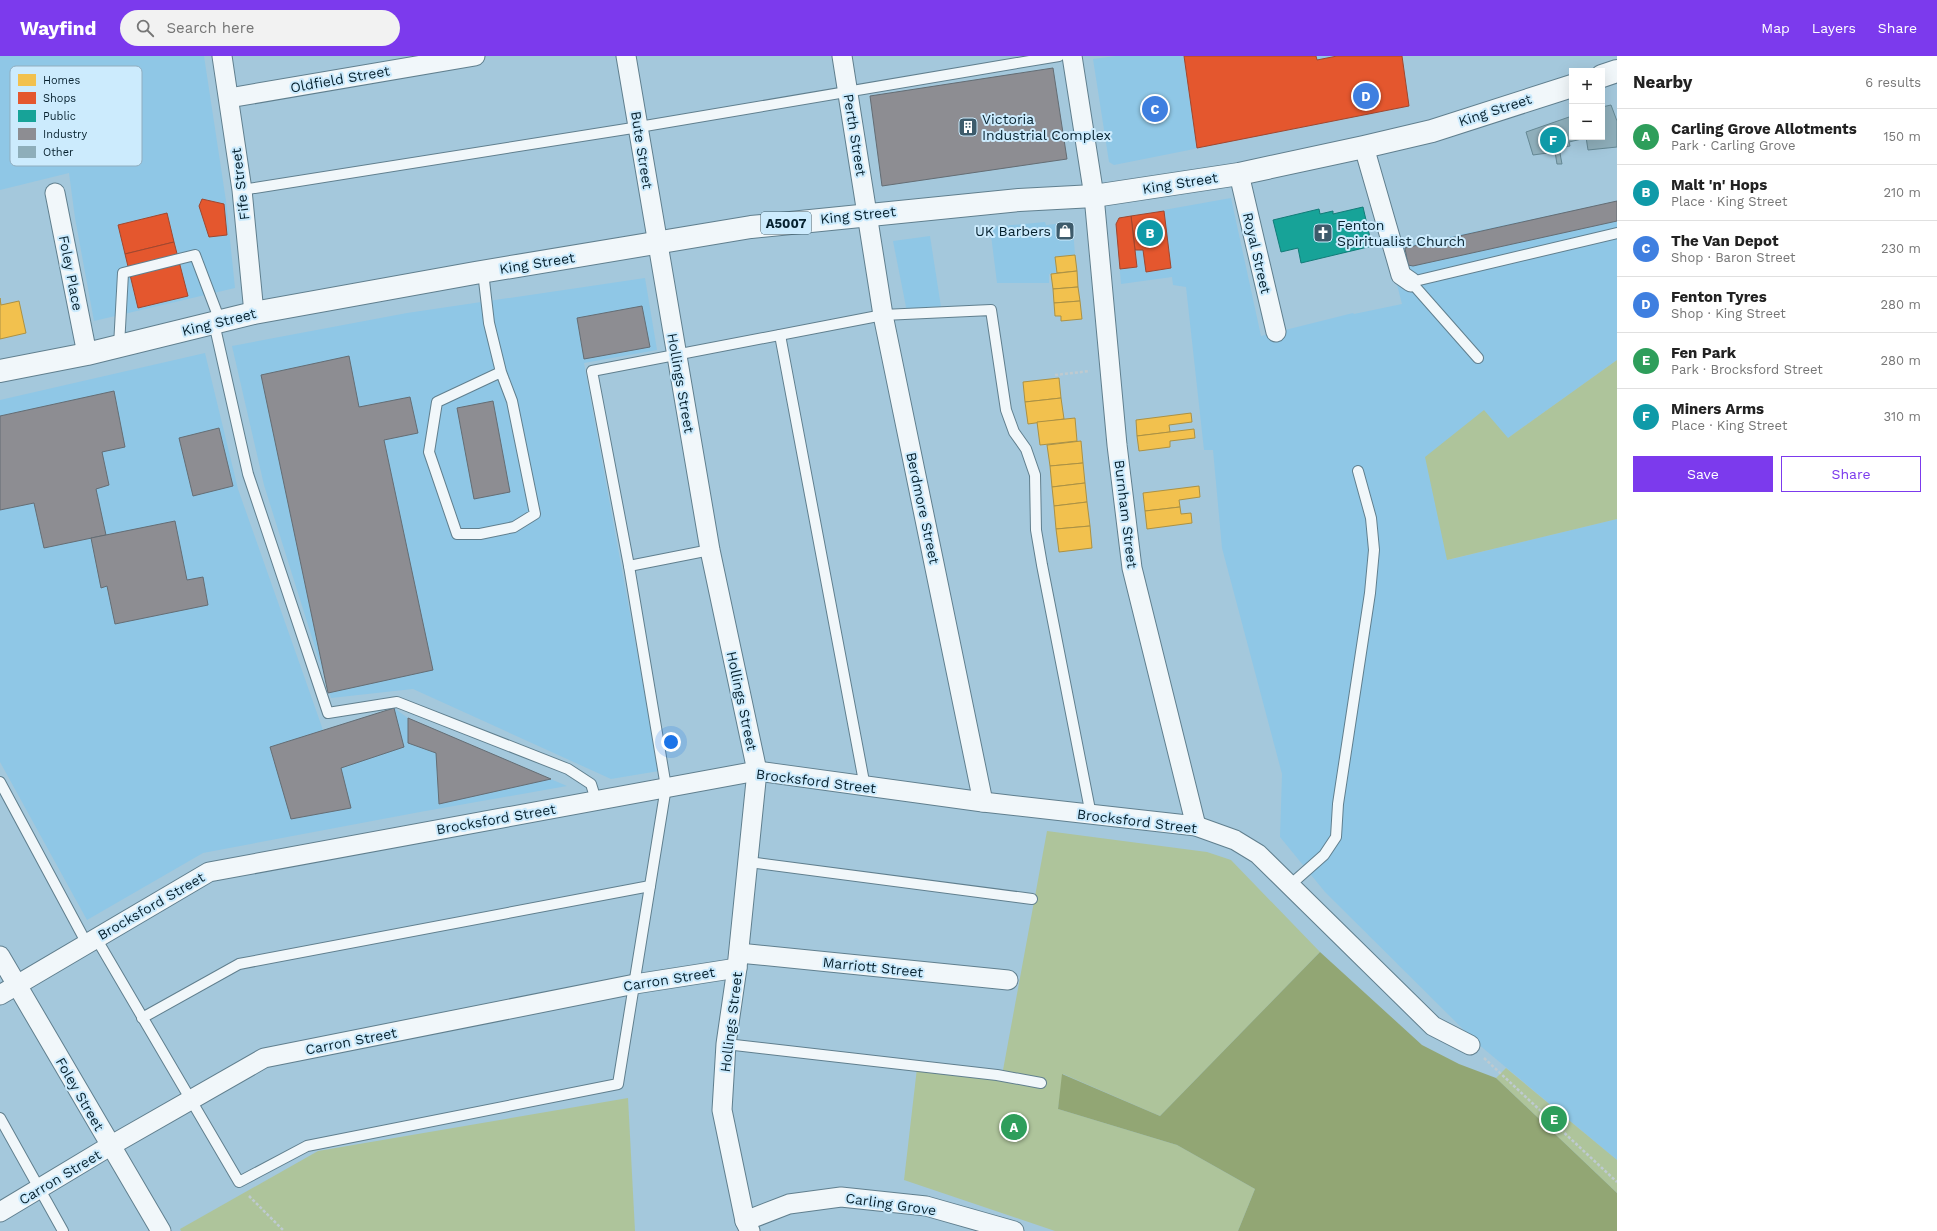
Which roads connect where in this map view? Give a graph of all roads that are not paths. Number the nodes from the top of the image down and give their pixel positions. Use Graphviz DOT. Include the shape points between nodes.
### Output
graph roads {
  1 [pos="222,56"];
  2 [pos="475,56"];
  3 [pos="626,56"];
  4 [pos="842,56"];
  5 [pos="1059,56"];
  6 [pos="1072,56"];
  7 [pos="1617,71"];
  8 [pos="1605,75"];
  9 [pos="1569,87"];
  10 [pos="848,91"];
  11 [pos="229,98"];
  12 [pos="638,127"];
  13 [pos="1364,147"];
  14 [pos="1239,174"];
  15 [pos="242,190"];
  16 [pos="55,193"];
  17 [pos="1094,196"];
  18 [pos="868,214"];
  19 [pos="1617,233"];
  20 [pos="657,244"];
  21 [pos="484,272"];
  22 [pos="1411,282"];
  23 [pos="254,313"];
  24 [pos="883,315"];
  25 [pos="217,322"];
  26 [pos="1276,332"];
  27 [pos="780,334"];
  28 [pos="119,346"];
  29 [pos="87,354"];
  30 [pos="676,354"];
  31 [pos="1478,358"];
  32 [pos="0,371"];
  33 [pos="501,372"];
  34 [pos="1358,471"];
  35 [pos="710,550"];
  36 [pos="629,566"];
  37 [pos="757,771"];
  38 [pos="0,782"];
  39 [pos="865,787"];
  40 [pos="666,788"];
  41 [pos="596,800"];
  42 [pos="983,802"];
  43 [pos="1091,815"];
  44 [pos="1196,826"];
  45 [pos="749,862"];
  46 [pos="650,886"];
  47 [pos="1289,886"];
  48 [pos="1032,898"];
  49 [pos="91,941"];
  50 [pos="0,956"];
  51 [pos="738,960"];
  52 [pos="1008,980"];
  53 [pos="634,984"];
  54 [pos="18,985"];
  55 [pos="0,995"];
  56 [pos="142,1018"];
  57 [pos="726,1044"];
  58 [pos="1470,1045"];
  59 [pos="1041,1083"];
  60 [pos="190,1101"];
  61 [pos="0,1118"];
  62 [pos="110,1146"];
  63 [pos="40,1189"];
  64 [pos="0,1212"];
  65 [pos="748,1226"];
  66 [pos="63,1231"];
  67 [pos="161,1231"];
  68 [pos="1014,1231"];
  1 -- 11 [label="street, Fife Street"];
  2 -- 11 [label="street, Oldfield Street"];
  3 -- 12 [label="street, Bute Street"];
  4 -- 10 [label="street, Perth Street"];
  5 -- 10 [label="lane"];
  6 -- 17 [label="street, Burnham Street"];
  7 -- 8 [label="main road"];
  9 -- 13 [label="main road, King Street / A5007" via="1432,131"];
  10 -- 12 [label="lane"];
  10 -- 18 [label="street, Perth Street"];
  11 -- 15 [label="street, Fife Street"];
  12 -- 15 [label="lane"];
  12 -- 20 [label="street, Bute Street"];
  13 -- 14 [label="main road, King Street / A5007"];
  13 -- 22 [label="street" via="1401,275"];
  14 -- 17 [label="main road, King Street / A5007"];
  14 -- 26 [label="street, Royal Street"];
  15 -- 23 [label="street, Fife Street"];
  16 -- 29 [label="street, Foley Place"];
  17 -- 18 [label="main road, King Street / A5007"];
  17 -- 44 [label="street, Burnham Street" via="1117,446 1132,568"];
  18 -- 20 [label="main road, King Street / A5007" via="750,227"];
  18 -- 24 [label="street, Berdmore Street"];
  19 -- 22 [label="lane"];
  20 -- 21 [label="main road, King Street / A5007"];
  20 -- 30 [label="street, Hollings Street"];
  21 -- 23 [label="main road, King Street / A5007"];
  21 -- 33 [label="lane" via="489,323"];
  22 -- 31 [label="lane"];
  23 -- 25 [label="main road, King Street / A5007"];
  24 -- 27 [label="lane"];
  24 -- 42 [label="street, Berdmore Street"];
  24 -- 43 [label="lane" via="991,310 1006,410 1014,432 1026,449 1035,475 1036,530"];
  25 -- 28 [label="main road, King Street / A5007"];
  25 -- 28 [label="lane" via="195,255 123,273"];
  25 -- 41 [label="lane" via="248,474 328,713 397,702 568,769 591,784"];
  27 -- 30 [label="lane"];
  27 -- 39 [label="lane"];
  28 -- 29 [label="main road, King Street / A5007"];
  29 -- 32 [label="main road, King Street / A5007"];
  30 -- 35 [label="street, Hollings Street"];
  30 -- 36 [label="lane" via="592,371"];
  33 -- 33 [label="lane" via="512,401 535,514 514,527 480,534 457,534 429,452 437,402"];
  34 -- 47 [label="lane" via="1371,518 1374,550 1370,593 1338,804 1336,837 1324,855"];
  35 -- 36 [label="lane"];
  35 -- 37 [label="street, Hollings Street"];
  36 -- 40 [label="lane"];
  37 -- 39 [label="street, Brocksford Street"];
  37 -- 40 [label="street, Brocksford Street"];
  37 -- 45 [label="street, Hollings Street"];
  38 -- 49 [label="lane"];
  39 -- 42 [label="street, Brocksford Street"];
  40 -- 41 [label="street, Brocksford Street"];
  40 -- 46 [label="lane"];
  41 -- 49 [label="street, Brocksford Street" via="209,872"];
  42 -- 43 [label="street, Brocksford Street"];
  43 -- 44 [label="street, Brocksford Street"];
  44 -- 47 [label="street, Brocksford Street" via="1235,840 1258,854"];
  45 -- 48 [label="lane"];
  45 -- 51 [label="street, Hollings Street"];
  46 -- 53 [label="lane"];
  46 -- 56 [label="lane" via="239,964"];
  47 -- 58 [label="street, Brocksford Street" via="1432,1026"];
  49 -- 54 [label="street, Brocksford Street"];
  49 -- 56 [label="lane"];
  50 -- 54 [label="street, Foley Street"];
  51 -- 52 [label="street, Marriott Street"];
  51 -- 53 [label="street, Carron Street"];
  51 -- 57 [label="street, Hollings Street"];
  53 -- 60 [label="street, Carron Street" via="264,1058"];
  53 -- 60 [label="lane" via="618,1084 307,1146 239,1182"];
  54 -- 55 [label="street, Brocksford Street"];
  54 -- 62 [label="street, Foley Street"];
  56 -- 60 [label="lane"];
  57 -- 59 [label="lane" via="998,1075"];
  57 -- 65 [label="street, Hollings Street" via="722,1110"];
  60 -- 62 [label="street, Carron Street"];
  61 -- 63 [label="lane"];
  62 -- 63 [label="street, Carron Street"];
  62 -- 67 [label="street, Foley Street"];
  63 -- 64 [label="street, Carron Street"];
  63 -- 66 [label="lane"];
  65 -- 68 [label="street, Carling Grove" via="789,1204 841,1197 926,1206"];
}
